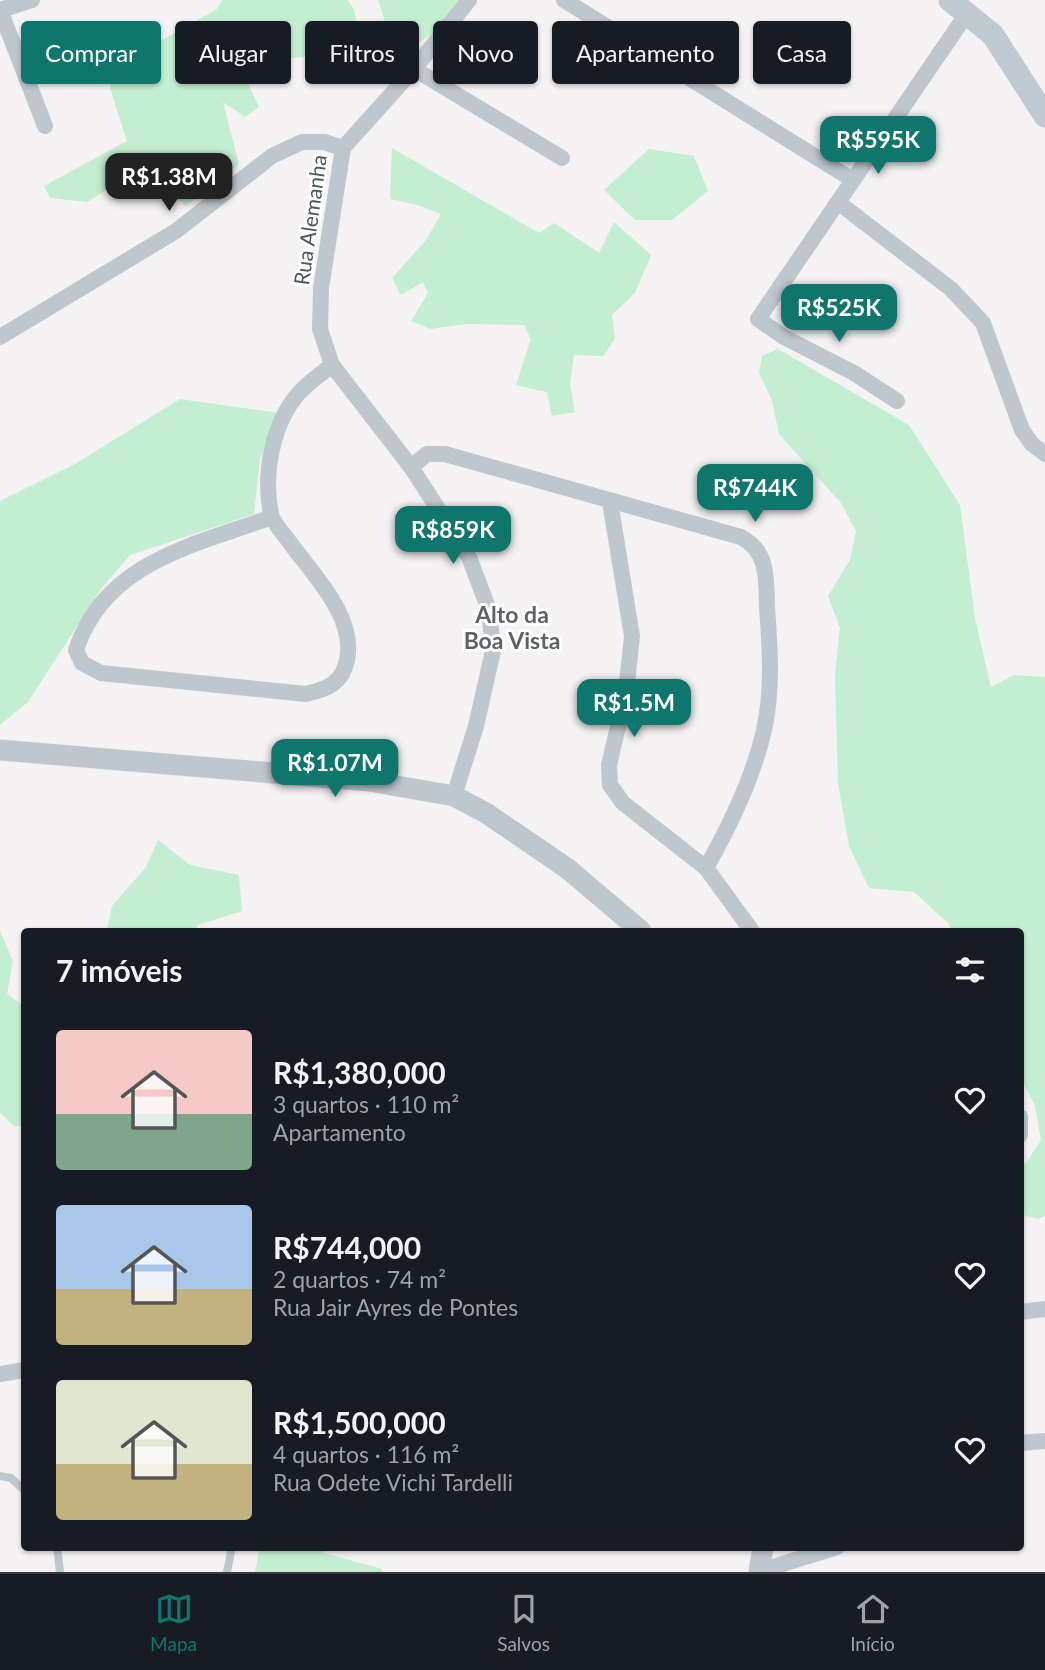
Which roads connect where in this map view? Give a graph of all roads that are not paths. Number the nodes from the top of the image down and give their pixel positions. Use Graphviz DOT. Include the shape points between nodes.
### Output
graph roads {
  1 [pos="32,0"];
  2 [pos="469,0"];
  3 [pos="564,0"];
  4 [pos="959,6"];
  5 [pos="0,10"];
  6 [pos="419,63"];
  7 [pos="419,72"];
  8 [pos="401,84"];
  9 [pos="1045,116"];
  10 [pos="45,126"];
  11 [pos="343,148"];
  12 [pos="562,158"];
  13 [pos="853,180"];
  14 [pos="838,203"];
  15 [pos="0,337"];
  16 [pos="331,365"];
  17 [pos="897,401"];
  18 [pos="1045,454"];
  19 [pos="411,467"];
  20 [pos="610,502"];
  21 [pos="272,517"];
  22 [pos="0,750"];
  23 [pos="454,796"];
  24 [pos="706,869"];
  25 [pos="638,928"];
  26 [pos="750,928"];
  27 [pos="1045,1309"];
  28 [pos="1024,1311"];
  29 [pos="21,1370"];
  30 [pos="0,1374"];
  31 [pos="1045,1441"];
  32 [pos="1024,1443"];
  33 [pos="0,1476"];
  34 [pos="21,1487"];
  35 [pos="57,1551"];
  36 [pos="231,1551"];
  37 [pos="762,1551"];
  38 [pos="825,1551"];
  39 [pos="60,1572"];
  40 [pos="227,1572"];
  41 [pos="759,1572"];
  1 -- 5 [label="street"];
  2 -- 6 [label="street, Rua Alemanha"];
  3 -- 13 [label="street"];
  4 -- 9 [label="main road" via="993,35"];
  4 -- 13 [label="street"];
  5 -- 10 [label="street"];
  7 -- 12 [label="street"];
  8 -- 11 [label="street, Rua Alemanha"];
  11 -- 15 [label="street" via="302,142 272,156 176,232"];
  11 -- 16 [label="street, Rua Alemanha" via="321,288 320,328"];
  13 -- 14 [label="street"];
  14 -- 17 [label="street" via="758,319"];
  14 -- 18 [label="street" via="951,289 984,323 1021,430"];
  16 -- 19 [label="street"];
  16 -- 21 [label="street" via="285,412 268,483"];
  19 -- 20 [label="street" via="427,454 445,454"];
  19 -- 23 [label="street" via="470,557 489,610 492,651 476,726"];
  20 -- 24 [label="street" via="632,636 626,692 609,765 610,785 622,803"];
  20 -- 24 [label="street" via="741,537 751,542 763,560 771,661 764,730 741,796"];
  21 -- 21 [label="street" via="342,616 350,645 344,673 329,689 306,694 101,673 82,663 76,650 80,639 104,600 129,575 154,560"];
  22 -- 23 [label="street" via="369,781"];
  23 -- 25 [label="street" via="568,869"];
  24 -- 26 [label="street"];
  27 -- 28 [label="street"];
  29 -- 30 [label="street"];
  31 -- 32 [label="street"];
  33 -- 34 [label="lane"];
  35 -- 39 [label="lane"];
  36 -- 40 [label="lane"];
  37 -- 41 [label="street"];
  38 -- 41 [label="street"];
}
